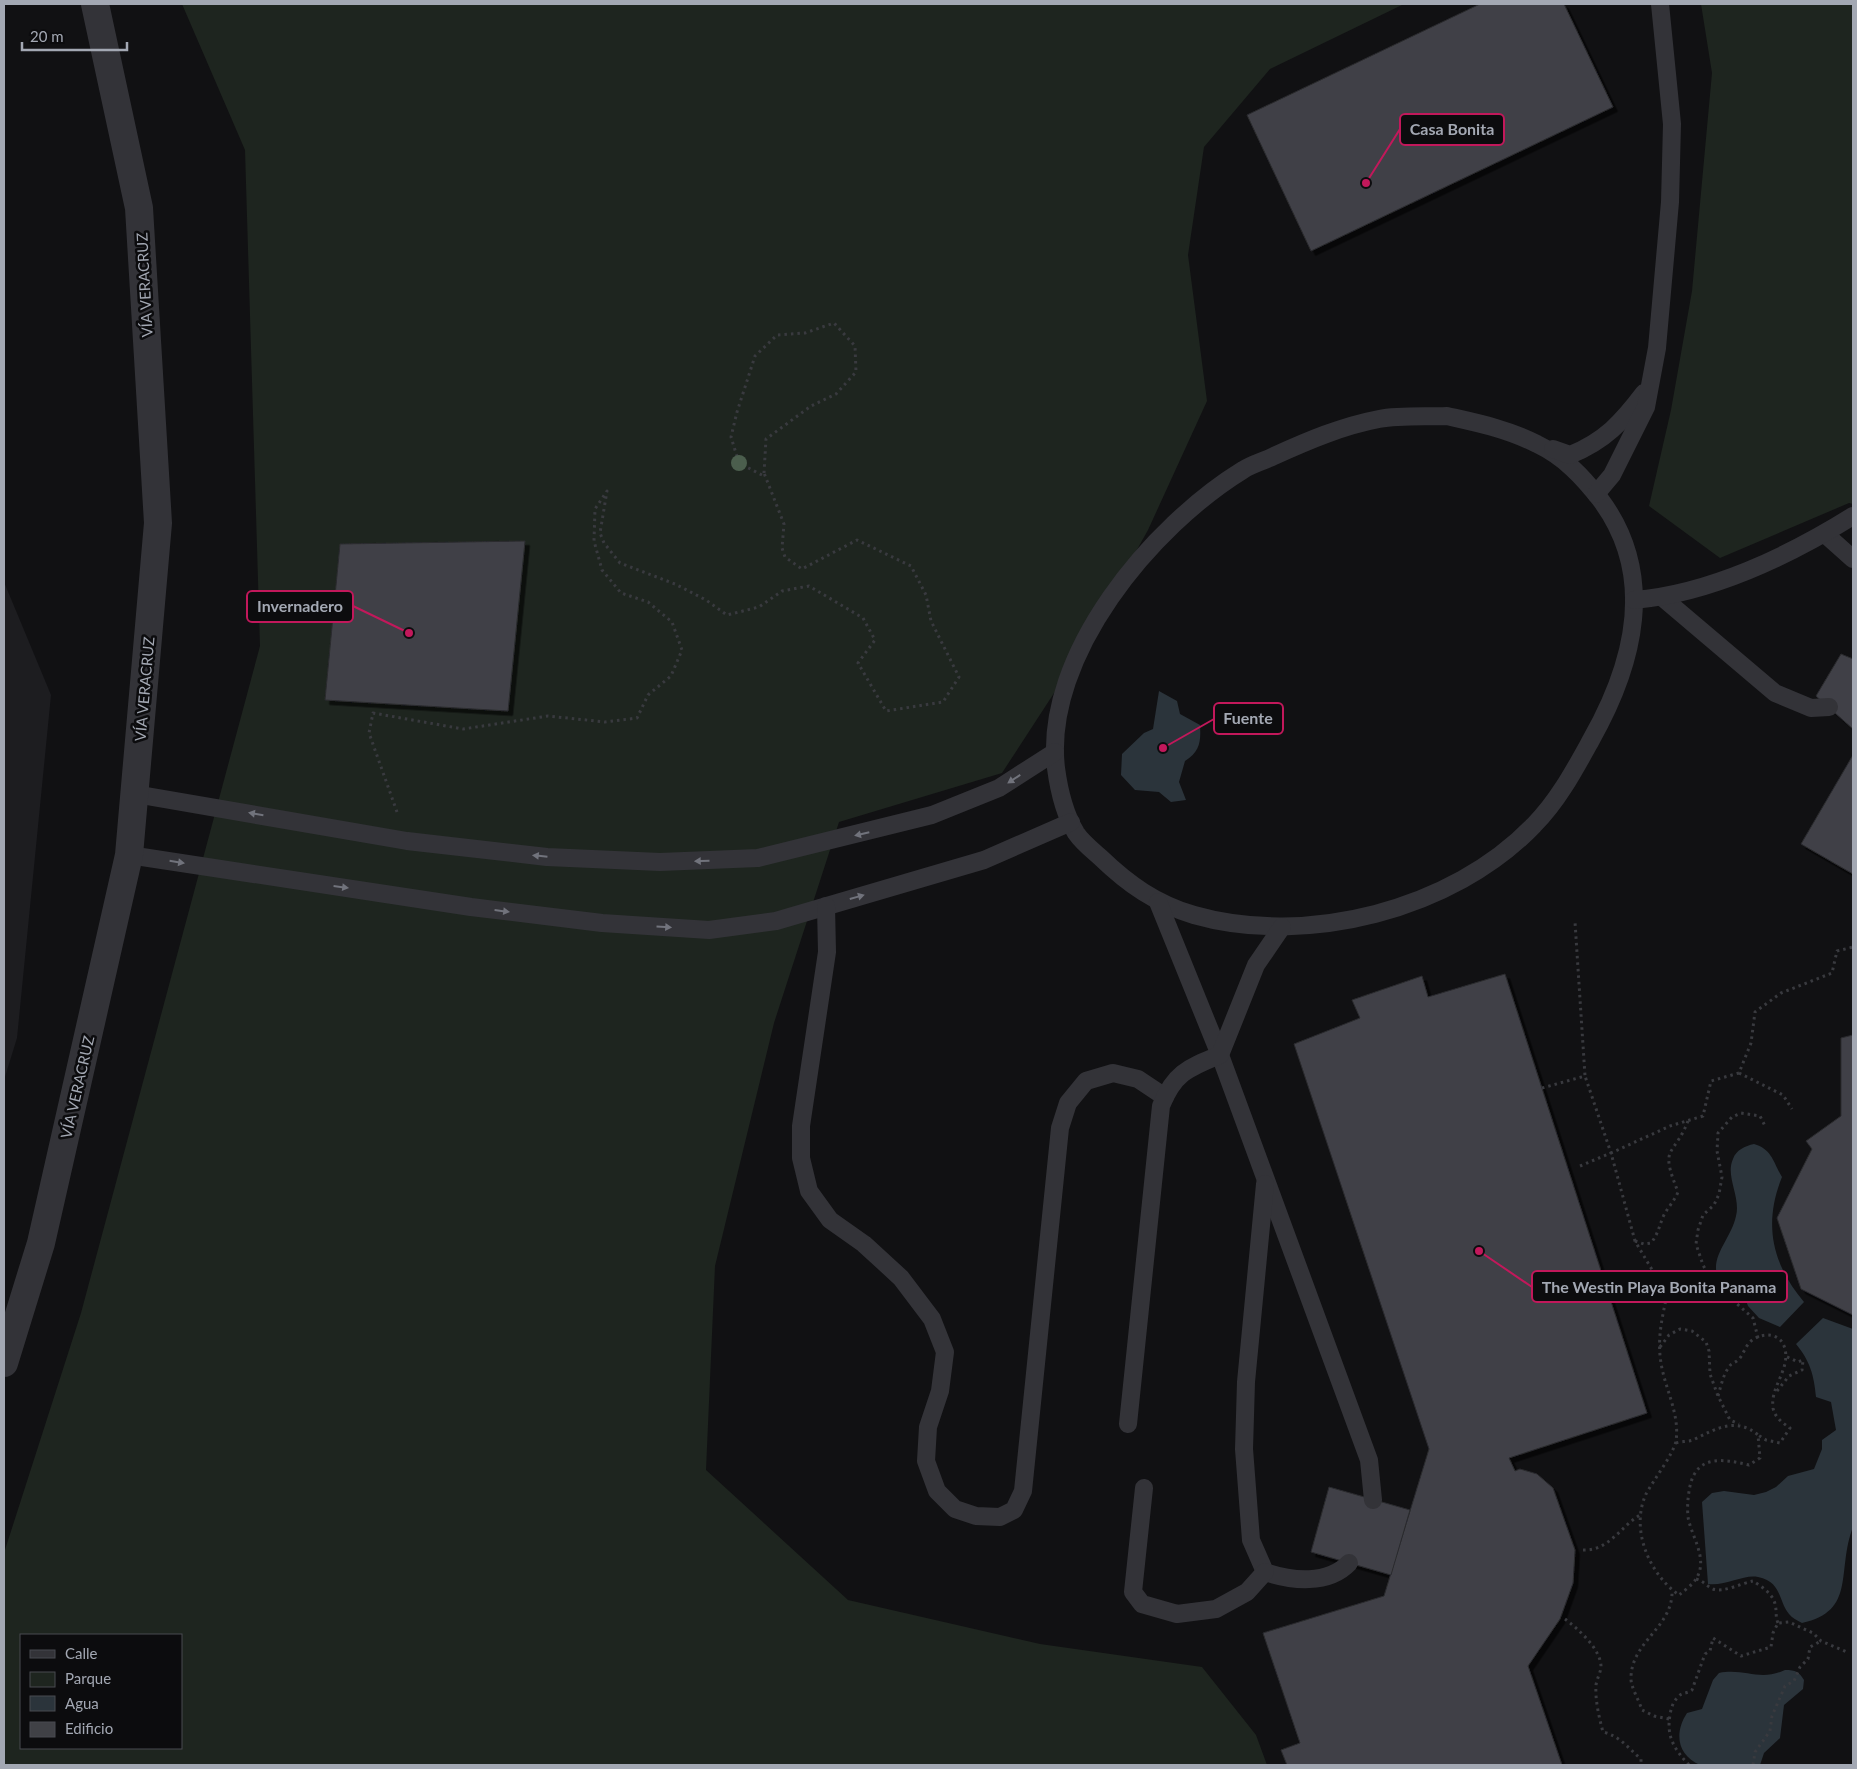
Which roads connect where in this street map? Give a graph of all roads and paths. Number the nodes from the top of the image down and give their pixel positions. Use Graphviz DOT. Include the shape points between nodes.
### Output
graph roads {
  1 [pos="95,4"];
  2 [pos="1660,4"];
  3 [pos="1650,385"];
  4 [pos="1522,438"];
  5 [pos="764,474"];
  6 [pos="1596,494"];
  7 [pos="1853,516"];
  8 [pos="1825,534"];
  9 [pos="1853,559"];
  10 [pos="1663,598"];
  11 [pos="1634,600"];
  12 [pos="1829,707"];
  13 [pos="1054,752"];
  14 [pos="135,794"];
  15 [pos="1071,822"];
  16 [pos="408,840"];
  17 [pos="129,855"];
  18 [pos="1158,902"];
  19 [pos="826,906"];
  20 [pos="1575,922"];
  21 [pos="1282,926"];
  22 [pos="1853,947"];
  23 [pos="1220,1055"];
  24 [pos="1739,1073"];
  25 [pos="1585,1076"];
  26 [pos="1542,1088"];
  27 [pos="1165,1097"];
  28 [pos="1792,1109"];
  29 [pos="1688,1120"];
  30 [pos="1765,1126"];
  31 [pos="1611,1154"];
  32 [pos="1580,1166"];
  33 [pos="1266,1179"];
  34 [pos="1635,1241"];
  35 [pos="1758,1338"];
  36 [pos="1660,1347"];
  37 [pos="1785,1356"];
  38 [pos="4,1363"];
  39 [pos="1775,1393"];
  40 [pos="1718,1396"];
  41 [pos="1128,1424"];
  42 [pos="1739,1424"];
  43 [pos="1758,1435"];
  44 [pos="1676,1443"];
  45 [pos="1144,1488"];
  46 [pos="1373,1500"];
  47 [pos="1640,1515"];
  48 [pos="1583,1550"];
  49 [pos="1349,1563"];
  50 [pos="1265,1572"];
  51 [pos="1696,1579"];
  52 [pos="1672,1591"];
  53 [pos="1565,1619"];
  54 [pos="1778,1623"];
  55 [pos="1821,1641"];
  56 [pos="1847,1652"];
  57 [pos="1669,1719"];
  58 [pos="1640,1765"];
  59 [pos="1689,1765"];
  60 [pos="1753,1765"];
  1 -- 14 [label="street, VÍA VERACRUZ" via="139,208 158,523"];
  2 -- 3 [label="lane" via="1672,124 1670,202 1657,348"];
  3 -- 4 [label="lane" via="1613,430 1592,446 1570,455"];
  3 -- 6 [label="lane" via="1646,407 1630,441 1612,475"];
  4 -- 6 [label="lane" via="1577,470"];
  4 -- 13 [label="lane" via="1496,426 1447,416 1380,419 1317,437 1244,469 1185,514 1138,561 1098,616 1064,686"];
  5 -- 5 [label="path" via="739,463 731,437 755,356 777,335 805,333 834,323 855,346 856,372 836,394 812,406 766,439"];
  5 -- 16 [label="path" via="784,524 782,548 785,557 802,569 856,540 911,566 926,595 931,621 959,677 943,702 886,711 858,663 875,640 863,618 809,586 782,591 760,607 727,615 675,584 620,563 600,533 607,491 595,509 594,541 602,570 621,592 648,602 672,622 682,650 671,676 648,695 637,718 605,722 548,716 463,728 373,713 368,733"];
  6 -- 11 [label="lane" via="1626,545 1635,585"];
  7 -- 8 [label="lane"];
  8 -- 9 [label="lane"];
  8 -- 10 [label="lane" via="1762,564"];
  10 -- 11 [label="lane"];
  10 -- 12 [label="lane" via="1775,692 1811,708"];
  11 -- 21 [label="lane" via="1632,630 1622,670 1602,720 1572,775 1535,825 1484,867 1433,895 1384,913 1332,923"];
  13 -- 15 [label="lane" via="1060,794"];
  13 -- 16 [label="lane, one-way" via="999,788 932,815 758,858 660,862 547,857"];
  16 -- 14 [label="lane, one-way"];
  14 -- 17 [label="street, VÍA VERACRUZ"];
  15 -- 18 [label="lane" via="1078,836 1125,882"];
  19 -- 15 [label="lane, one-way" via="984,860"];
  17 -- 19 [label="lane, one-way" via="471,907 602,923 709,930 776,921"];
  17 -- 38 [label="street, VÍA VERACRUZ" via="42,1242"];
  18 -- 21 [label="lane" via="1213,919"];
  18 -- 23 [label="lane"];
  19 -- 27 [label="lane" via="827,952 801,1126 801,1158 809,1191 830,1220 864,1244 901,1278 932,1319 945,1352 940,1391 928,1427 926,1461 937,1492 955,1509 976,1516 1000,1517 1014,1510 1023,1490 1060,1128 1068,1103 1086,1081 1114,1073 1138,1079"];
  20 -- 25 [label="path"];
  21 -- 23 [label="lane" via="1256,965"];
  22 -- 24 [label="path" via="1837,951 1832,973 1781,993 1756,1012 1751,1043"];
  23 -- 27 [label="lane" via="1181,1075 1168,1087"];
  23 -- 33 [label="lane"];
  24 -- 28 [label="path" via="1783,1095"];
  24 -- 29 [label="path" via="1711,1081 1703,1116"];
  25 -- 26 [label="path"];
  25 -- 31 [label="path"];
  27 -- 41 [label="lane" via="1160,1116"];
  29 -- 31 [label="path"];
  29 -- 34 [label="path" via="1669,1151 1667,1161 1678,1192 1651,1243"];
  30 -- 35 [label="path" via="1760,1116 1741,1112 1718,1133 1716,1151 1722,1177 1719,1194 1703,1215 1696,1244 1712,1282 1753,1318"];
  31 -- 32 [label="path"];
  31 -- 34 [label="path"];
  33 -- 46 [label="lane" via="1369,1460"];
  33 -- 50 [label="lane" via="1246,1382 1244,1449 1251,1540"];
  34 -- 36 [label="path" via="1667,1295 1658,1334"];
  35 -- 37 [label="path" via="1773,1334 1785,1348"];
  35 -- 40 [label="path" via="1729,1366"];
  36 -- 40 [label="path" via="1680,1329 1692,1331 1706,1342 1710,1374"];
  36 -- 44 [label="path" via="1661,1364 1676,1422"];
  37 -- 39 [label="path" via="1785,1368"];
  37 -- 39 [label="path" via="1798,1362 1803,1360 1802,1370 1789,1376"];
  39 -- 43 [label="path" via="1773,1407 1779,1420 1790,1428 1780,1442"];
  40 -- 42 [label="path" via="1730,1420"];
  42 -- 43 [label="path"];
  42 -- 44 [label="path"];
  43 -- 51 [label="path" via="1760,1458 1749,1465 1709,1462 1702,1464 1694,1474 1688,1508 1700,1553"];
  44 -- 47 [label="path" via="1646,1495"];
  45 -- 50 [label="lane" via="1133,1592 1142,1604 1177,1614 1216,1609 1247,1592"];
  47 -- 48 [label="path" via="1625,1524 1618,1536 1594,1549"];
  47 -- 52 [label="path" via="1644,1548"];
  49 -- 50 [label="lane" via="1340,1572 1308,1580 1282,1578"];
  51 -- 52 [label="path" via="1679,1596"];
  51 -- 54 [label="path" via="1713,1589 1753,1581 1764,1588 1775,1603 1774,1614"];
  52 -- 57 [label="path" via="1673,1605 1641,1646 1630,1678 1642,1710"];
  53 -- 58 [label="path" via="1598,1656 1601,1666 1596,1685 1603,1732 1626,1744 1641,1759"];
  54 -- 55 [label="path" via="1788,1622 1813,1633"];
  54 -- 57 [label="path" via="1771,1647 1741,1656 1712,1638 1710,1651 1705,1654 1692,1690 1678,1697"];
  55 -- 56 [label="path"];
  55 -- 60 [label="path" via="1810,1647 1808,1659 1794,1681 1785,1686 1772,1716 1770,1731 1754,1752"];
  57 -- 59 [label="path" via="1670,1739 1676,1752"];
}
